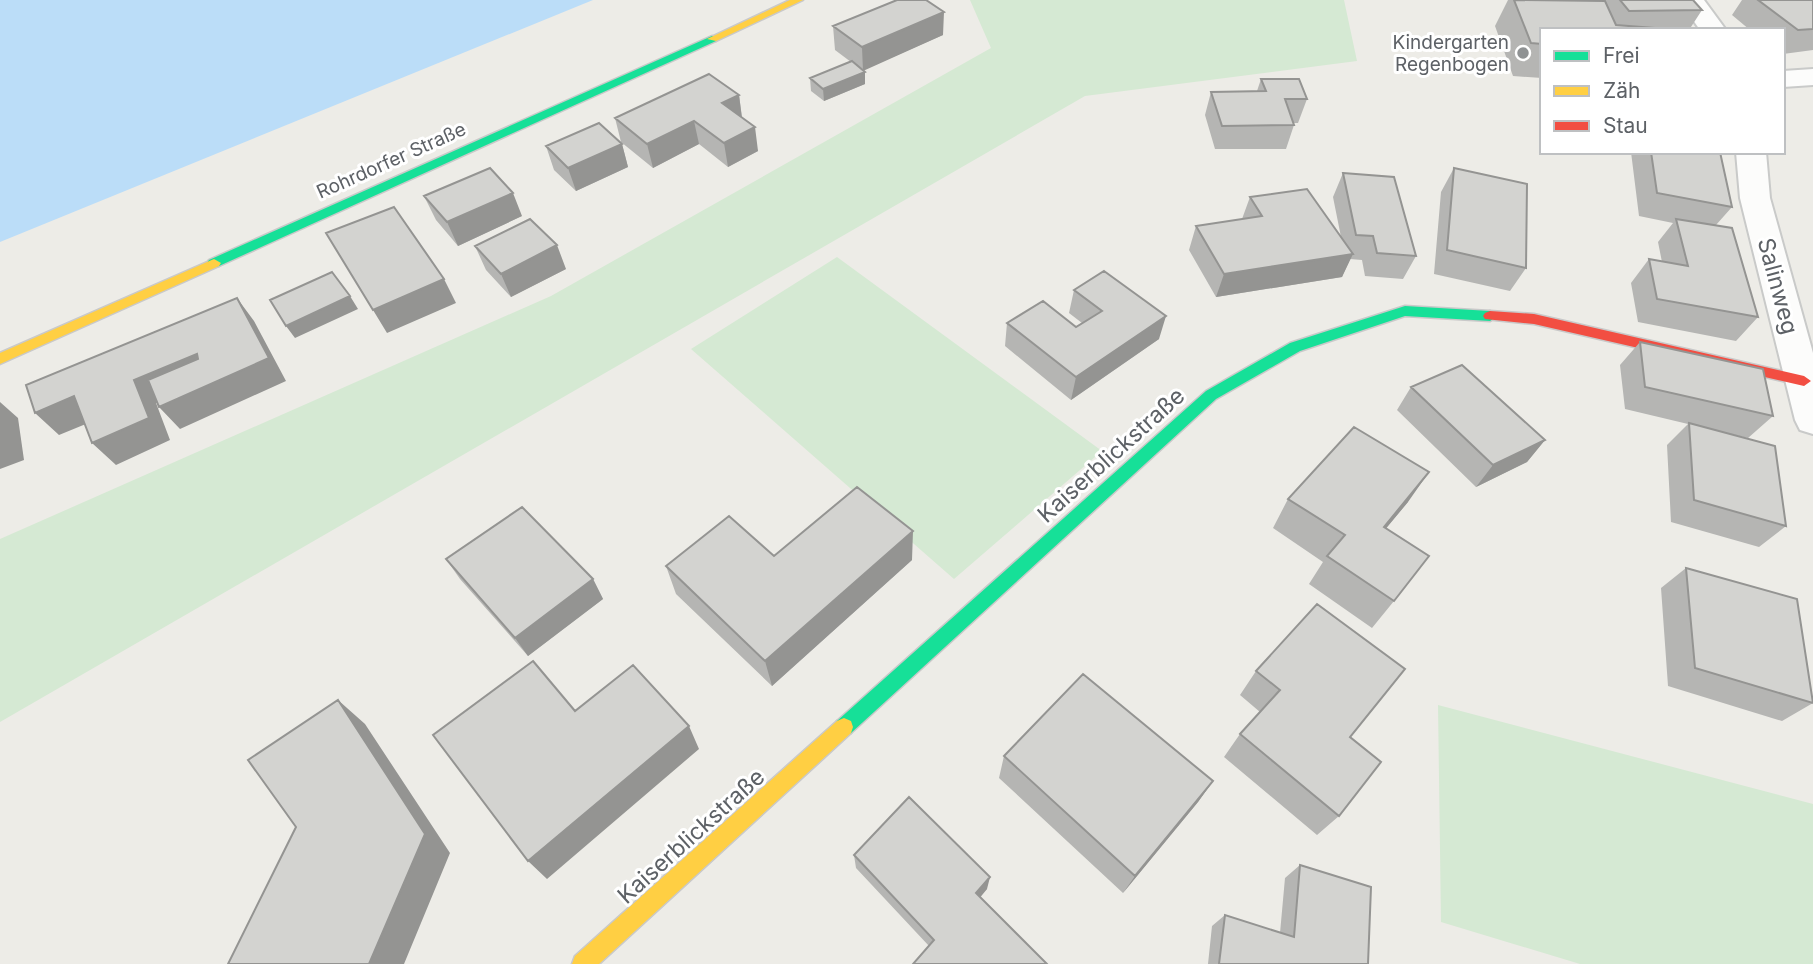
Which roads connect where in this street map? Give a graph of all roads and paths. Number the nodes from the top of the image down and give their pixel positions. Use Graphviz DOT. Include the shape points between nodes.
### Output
graph roads {
  1 [pos="799,0"];
  2 [pos="1691,0"];
  3 [pos="1712,28"];
  4 [pos="1813,77"];
  5 [pos="1785,79"];
  6 [pos="1752,154"];
  7 [pos="0,359"];
  8 [pos="1804,381"];
  9 [pos="1813,419"];
  10 [pos="583,964"];
  1 -- 7 [label="street, Rohrdorfer Straße"];
  2 -- 3 [label="street"];
  4 -- 5 [label="street"];
  6 -- 8 [label="street, Salinweg" via="1755,198"];
  8 -- 9 [label="street, Salinweg"];
  8 -- 10 [label="street, Kaiserblickstraße" via="1534,319 1405,311 1296,346 1211,395"];
}
